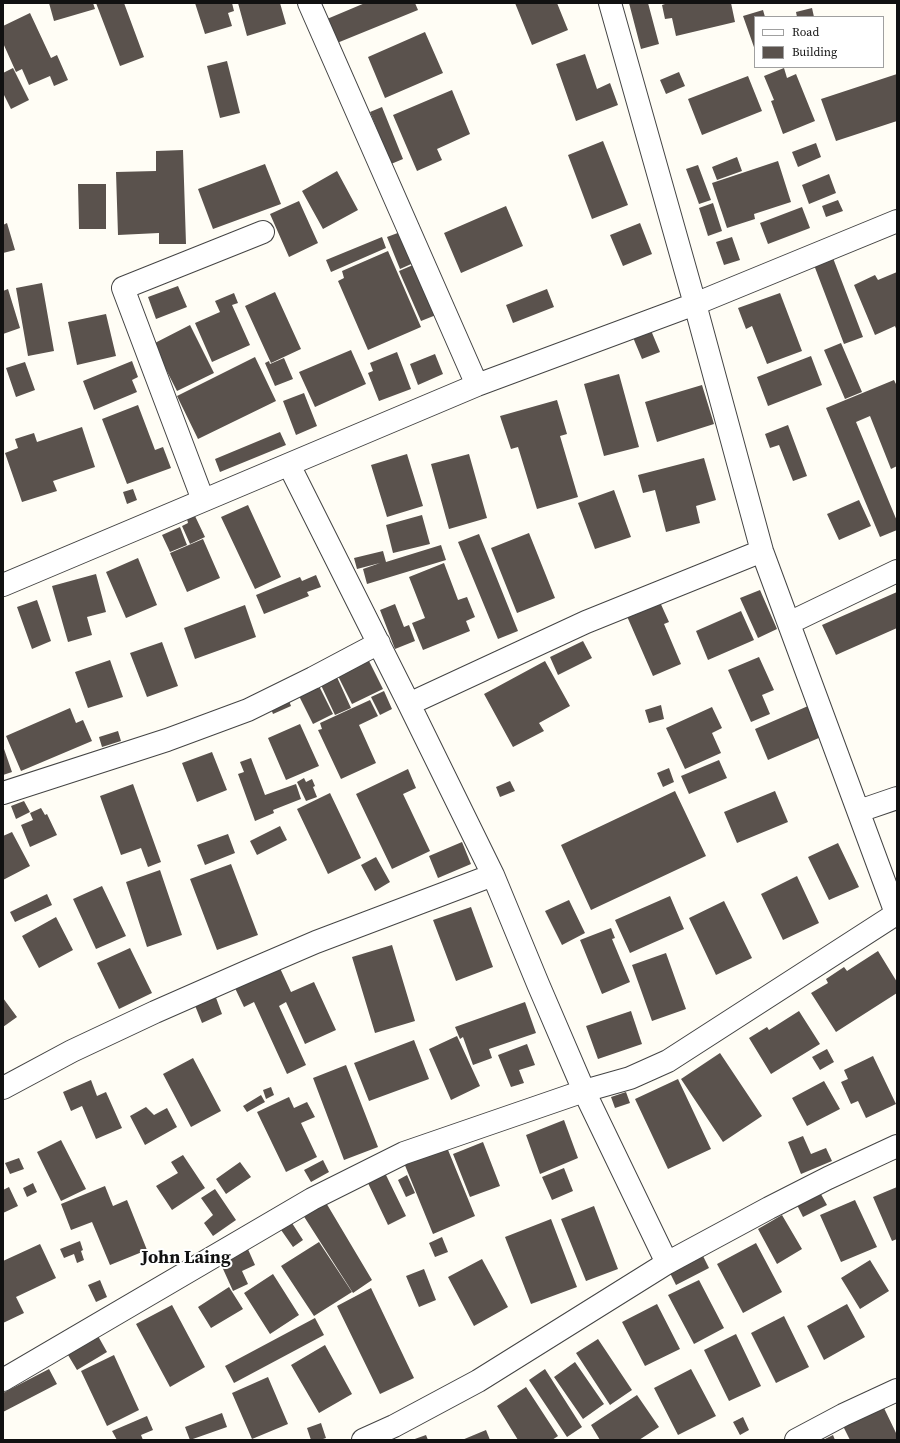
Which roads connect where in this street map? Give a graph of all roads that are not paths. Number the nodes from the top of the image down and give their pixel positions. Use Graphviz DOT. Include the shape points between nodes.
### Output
graph roads {
  1 [pos="309,3"];
  2 [pos="610,3"];
  3 [pos="897,221"];
  4 [pos="263,232"];
  5 [pos="695,304"];
  6 [pos="477,385"];
  7 [pos="289,465"];
  8 [pos="203,500"];
  9 [pos="762,551"];
  10 [pos="897,572"];
  11 [pos="3,585"];
  12 [pos="789,623"];
  13 [pos="379,643"];
  14 [pos="409,704"];
  15 [pos="3,793"];
  16 [pos="897,798"];
  17 [pos="858,811"];
  18 [pos="493,875"];
  19 [pos="896,915"];
  20 [pos="3,1088"];
  21 [pos="584,1091"];
  22 [pos="897,1146"];
  23 [pos="667,1263"];
  24 [pos="3,1380"];
  25 [pos="897,1390"];
  26 [pos="363,1440"];
  27 [pos="796,1440"];
  1 -- 6 [label="street"];
  2 -- 5 [label="street"];
  3 -- 5 [label="street"];
  4 -- 8 [label="street" via="123,288"];
  5 -- 6 [label="street"];
  5 -- 9 [label="street"];
  6 -- 7 [label="street"];
  7 -- 8 [label="street"];
  7 -- 13 [label="street"];
  8 -- 11 [label="street"];
  9 -- 12 [label="street"];
  9 -- 14 [label="street" via="586,622"];
  10 -- 12 [label="street"];
  12 -- 17 [label="street"];
  13 -- 14 [label="street"];
  13 -- 15 [label="street" via="248,710 167,740"];
  14 -- 18 [label="street"];
  16 -- 17 [label="street"];
  17 -- 19 [label="street"];
  18 -- 20 [label="street" via="316,942 211,987 72,1051"];
  18 -- 21 [label="street"];
  19 -- 21 [label="street" via="668,1061 630,1078"];
  21 -- 23 [label="street"];
  21 -- 24 [label="street" via="397,1157 312,1199"];
  22 -- 23 [label="street" via="828,1178"];
  23 -- 26 [label="street" via="478,1381"];
  25 -- 27 [label="street"];
}
